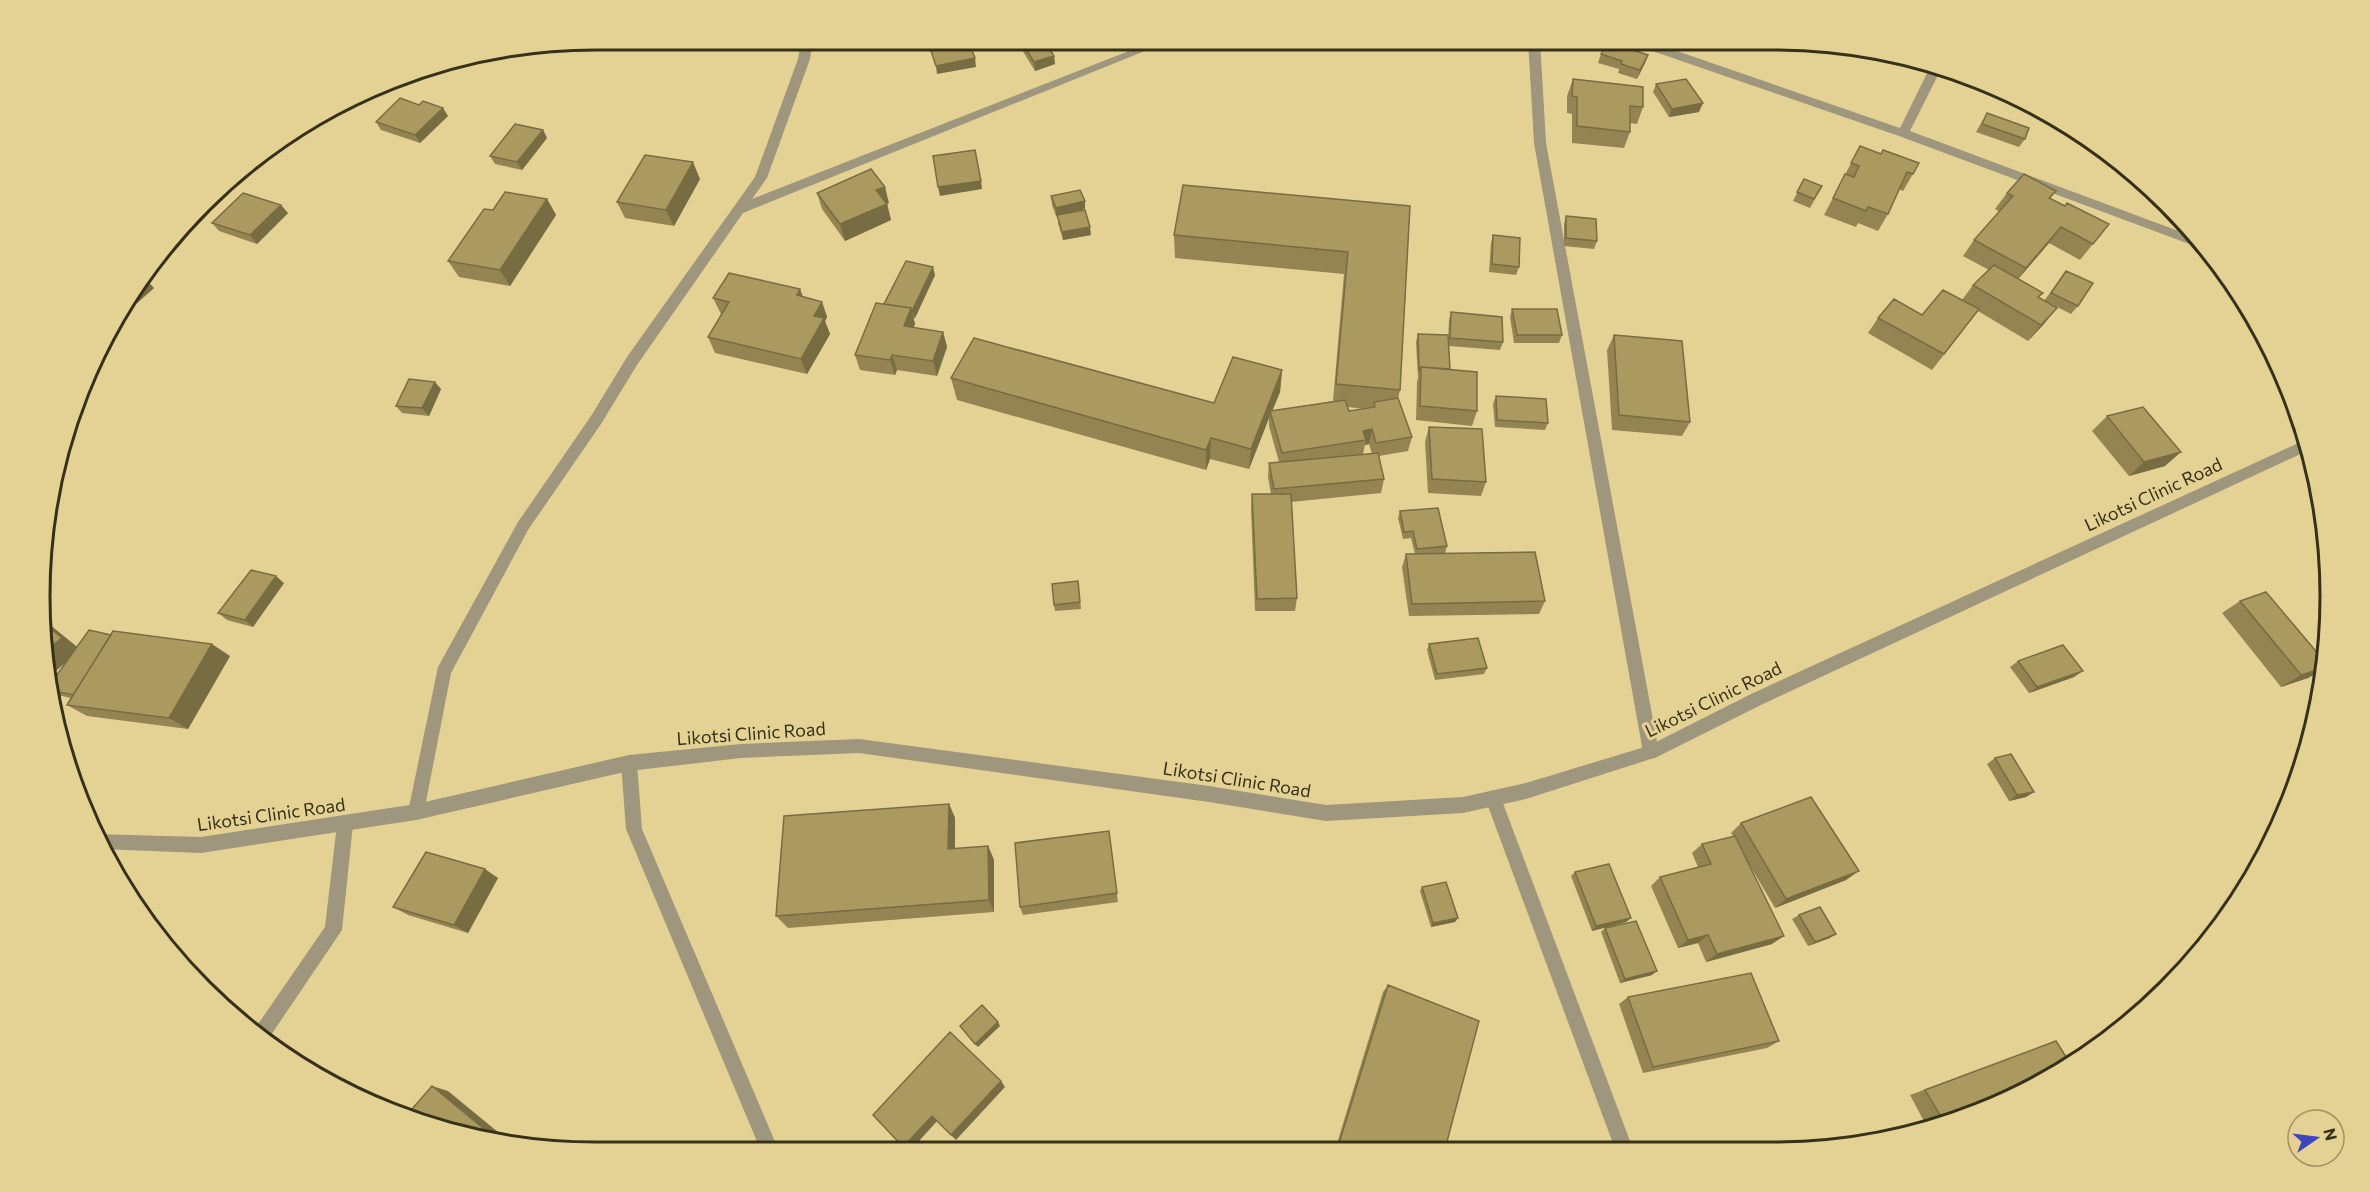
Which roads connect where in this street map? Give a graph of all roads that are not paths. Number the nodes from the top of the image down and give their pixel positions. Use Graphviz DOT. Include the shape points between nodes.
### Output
graph roads {
  1 [pos="805,50"];
  2 [pos="1141,50"];
  3 [pos="1535,50"];
  4 [pos="1662,50"];
  5 [pos="1933,74"];
  6 [pos="1903,133"];
  7 [pos="738,210"];
  8 [pos="2187,239"];
  9 [pos="2300,448"];
  10 [pos="1651,752"];
  11 [pos="629,763"];
  12 [pos="1493,798"];
  13 [pos="416,813"];
  14 [pos="345,824"];
  15 [pos="108,841"];
  16 [pos="264,1030"];
  17 [pos="766,1142"];
  18 [pos="1621,1142"];
  1 -- 7 [label="street" via="761,178"];
  2 -- 7 [label="street"];
  3 -- 10 [label="street" via="1540,143"];
  4 -- 6 [label="street"];
  5 -- 6 [label="street"];
  6 -- 8 [label="street"];
  7 -- 13 [label="street" via="523,525 443,672"];
  9 -- 10 [label="street, Likotsi Clinic Road"];
  10 -- 12 [label="street, Likotsi Clinic Road"];
  11 -- 12 [label="street, Likotsi Clinic Road" via="741,751 859,746 1326,813 1463,805"];
  11 -- 13 [label="street, Likotsi Clinic Road"];
  11 -- 17 [label="street" via="634,830"];
  12 -- 18 [label="street"];
  13 -- 14 [label="street, Likotsi Clinic Road"];
  14 -- 15 [label="street, Likotsi Clinic Road" via="201,845"];
  14 -- 16 [label="street" via="333,930"];
}
